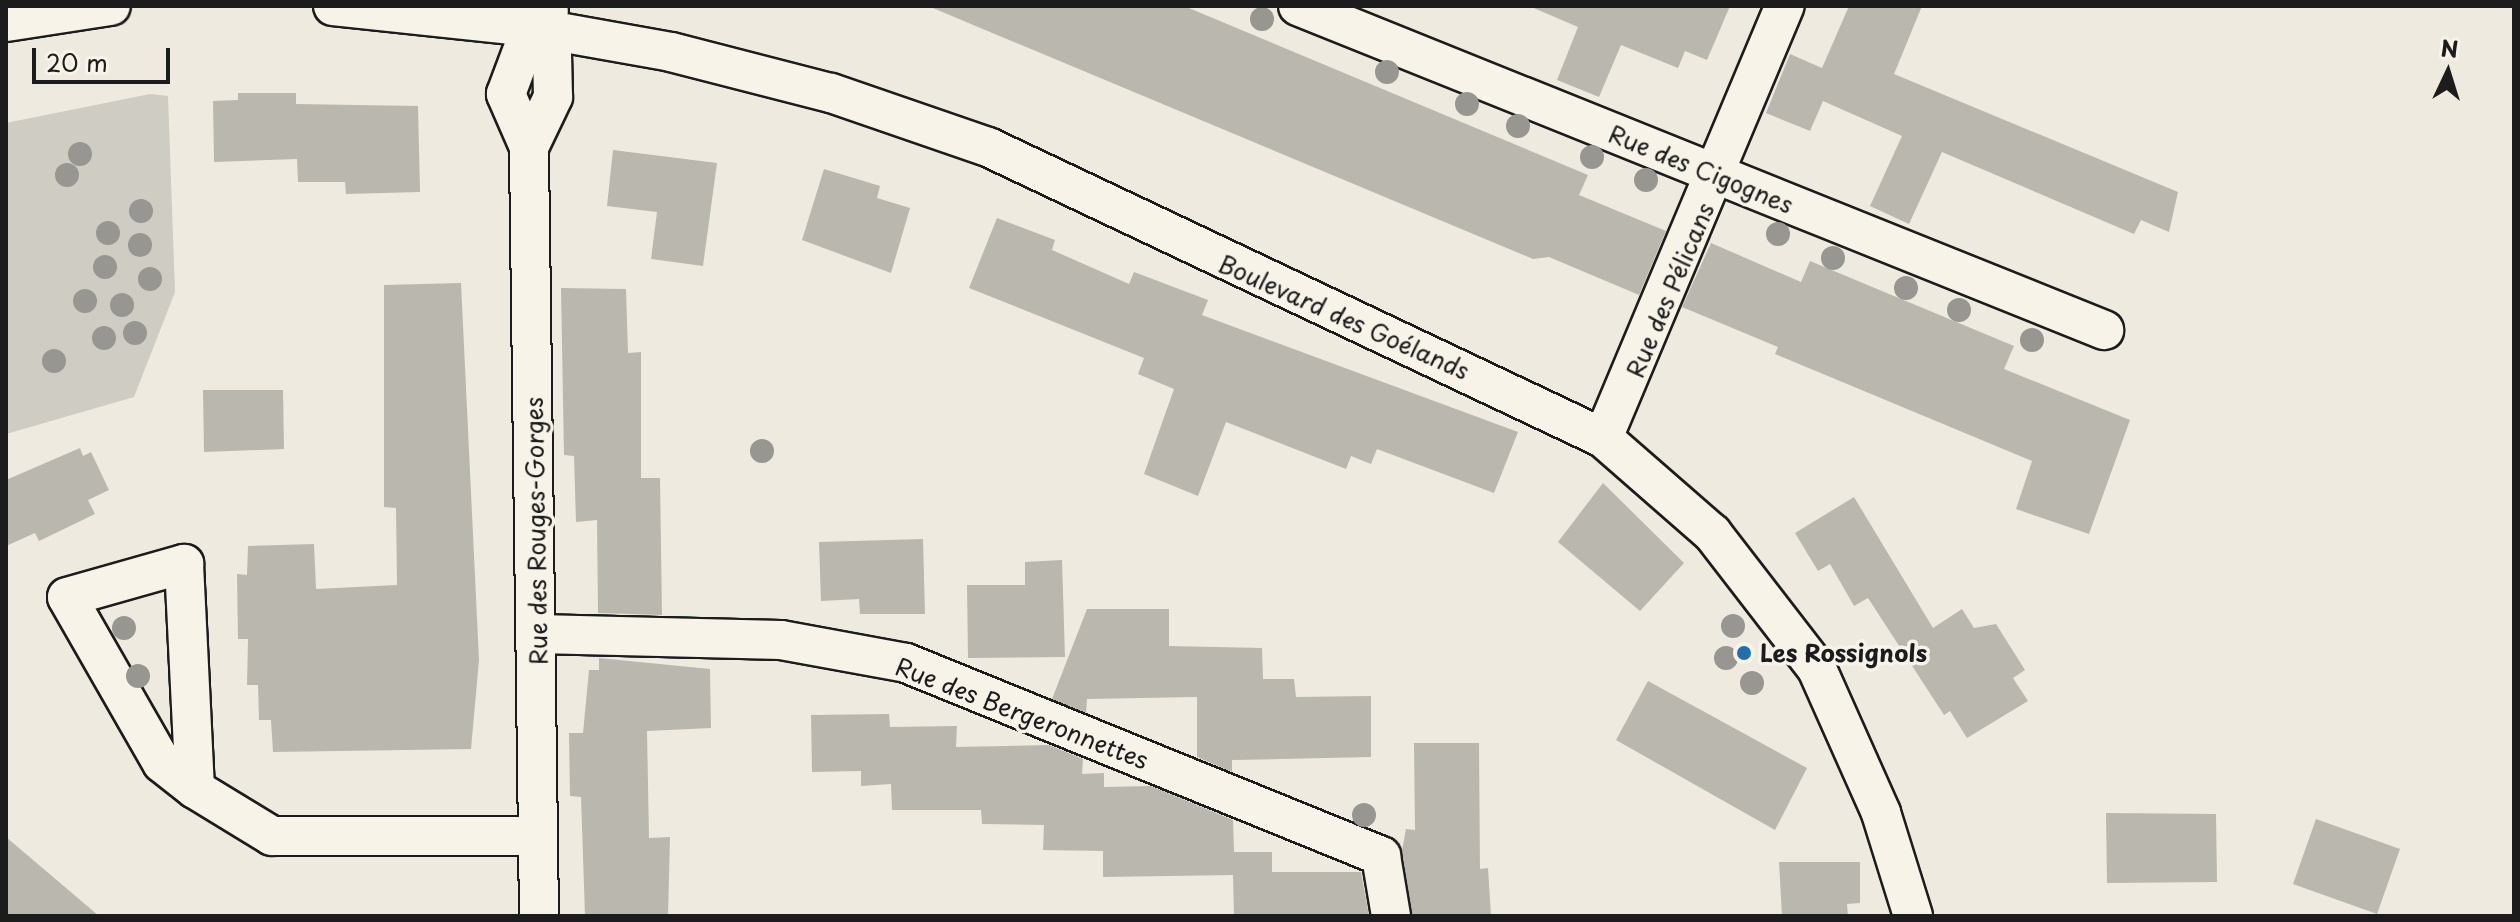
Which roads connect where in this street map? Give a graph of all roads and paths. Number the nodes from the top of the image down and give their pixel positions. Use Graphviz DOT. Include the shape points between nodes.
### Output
graph roads {
  1 [pos="111,6"];
  2 [pos="333,6"];
  3 [pos="496,6"];
  4 [pos="1298,6"];
  5 [pos="1785,6"];
  6 [pos="543,16"];
  7 [pos="6,22"];
  8 [pos="1717,176"];
  9 [pos="2104,330"];
  10 [pos="1603,438"];
  11 [pos="538,634"];
  12 [pos="195,789"];
  13 [pos="538,836"];
  14 [pos="539,916"];
  15 [pos="1391,916"];
  16 [pos="1913,916"];
  1 -- 7 [label="street"];
  2 -- 6 [label="street"];
  3 -- 6 [label="street"];
  4 -- 8 [label="street, Rue des Cigognes"];
  5 -- 8 [label="street, Rue des Pélicans"];
  6 -- 10 [label="street, Boulevard des Goélands" via="816,89 988,147"];
  6 -- 11 [label="street, Rue des Rouges-Gorges" via="552,53 553,97 529,147"];
  8 -- 9 [label="street, Rue des Cigognes"];
  8 -- 10 [label="street, Rue des Pélicans"];
  10 -- 16 [label="street, Boulevard des Goélands" via="1712,533 1817,669 1881,813"];
  11 -- 13 [label="street, Rue des Rouges-Gorges"];
  11 -- 15 [label="street, Rue des Bergeronnettes" via="781,640 906,663 1381,856"];
  12 -- 12 [label="street" via="184,564 67,597 162,763"];
  12 -- 13 [label="street" via="272,836"];
  13 -- 14 [label="street, Rue des Rouges-Gorges"];
}
